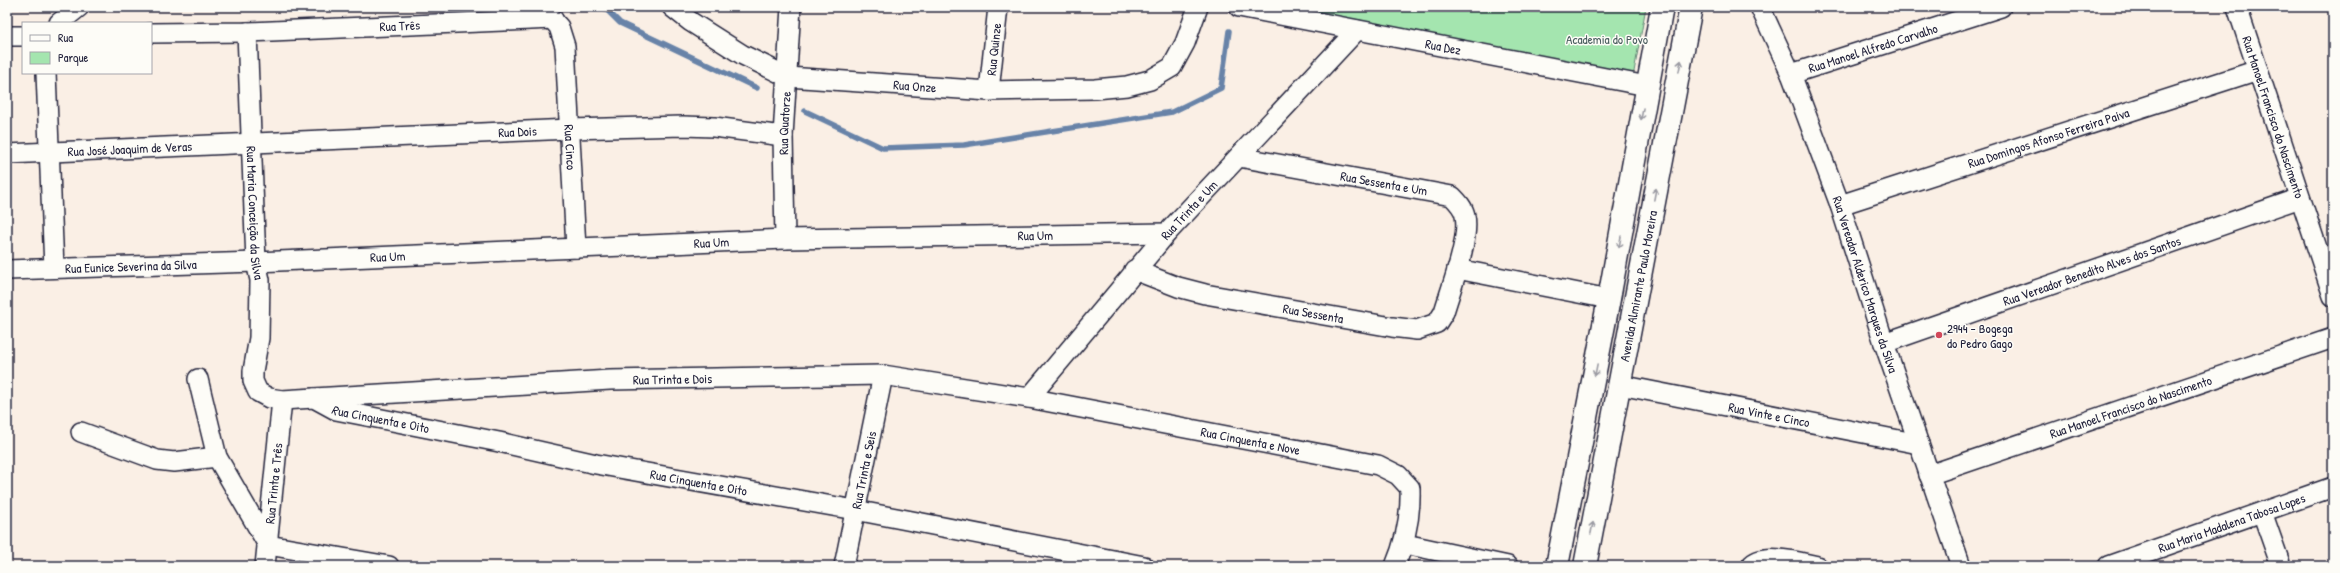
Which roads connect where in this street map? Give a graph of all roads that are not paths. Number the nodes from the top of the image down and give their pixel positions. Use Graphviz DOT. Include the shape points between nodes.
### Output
graph roads {
  1 [pos="80,7"];
  2 [pos="672,7"];
  3 [pos="791,7"];
  4 [pos="998,7"];
  5 [pos="1198,7"];
  6 [pos="1239,7"];
  7 [pos="1662,7"];
  8 [pos="1692,7"];
  9 [pos="1760,7"];
  10 [pos="2001,7"];
  11 [pos="2237,7"];
  12 [pos="547,13"];
  13 [pos="60,22"];
  14 [pos="1357,30"];
  15 [pos="246,32"];
  16 [pos="152,34"];
  17 [pos="7,36"];
  18 [pos="22,36"];
  19 [pos="2258,70"];
  20 [pos="46,74"];
  21 [pos="1791,74"];
  22 [pos="788,77"];
  23 [pos="1647,86"];
  24 [pos="989,91"];
  25 [pos="570,129"];
  26 [pos="783,136"];
  27 [pos="252,144"];
  28 [pos="49,151"];
  29 [pos="7,154"];
  30 [pos="1239,157"];
  31 [pos="2300,198"];
  32 [pos="1840,205"];
  33 [pos="1167,233"];
  34 [pos="785,239"];
  35 [pos="576,248"];
  36 [pos="256,262"];
  37 [pos="54,268"];
  38 [pos="1457,269"];
  39 [pos="7,270"];
  40 [pos="1134,270"];
  41 [pos="2333,296"];
  42 [pos="1610,299"];
  43 [pos="2333,338"];
  44 [pos="1884,343"];
  45 [pos="883,375"];
  46 [pos="198,379"];
  47 [pos="1620,385"];
  48 [pos="314,398"];
  49 [pos="1028,398"];
  50 [pos="282,400"];
  51 [pos="82,432"];
  52 [pos="1919,444"];
  53 [pos="218,457"];
  54 [pos="1929,475"];
  55 [pos="2333,487"];
  56 [pos="855,510"];
  57 [pos="2262,512"];
  58 [pos="1404,544"];
  59 [pos="268,545"];
  60 [pos="265,566"];
  61 [pos="389,566"];
  62 [pos="844,566"];
  63 [pos="1144,566"];
  64 [pos="1395,566"];
  65 [pos="1508,566"];
  66 [pos="1557,566"];
  67 [pos="1585,566"];
  68 [pos="1751,566"];
  69 [pos="1817,566"];
  70 [pos="1961,566"];
  71 [pos="2108,566"];
  72 [pos="2281,566"];
  1 -- 13 [label="street"];
  2 -- 22 [label="street, Rua Onze" via="743,55"];
  3 -- 22 [label="street, Rua Quatorze"];
  4 -- 24 [label="street, Rua Quinze"];
  5 -- 24 [label="street, Rua Onze" via="1185,43 1172,67 1150,80 1127,86"];
  6 -- 14 [label="street, Rua Dez"];
  7 -- 23 [label="main road, Avenida Almirante Paulo Moreira"];
  47 -- 8 [label="main road, Avenida Almirante Paulo Moreira, one-way"];
  9 -- 21 [label="street, Rua Vereador Alderico Marques da Silva"];
  10 -- 21 [label="street, Rua Manoel Alfredo Carvalho"];
  11 -- 19 [label="street, Rua Manoel Francisco do Nascimento"];
  12 -- 15 [label="street, Rua Três"];
  12 -- 25 [label="street, Rua Cinco" via="559,27 565,46"];
  14 -- 23 [label="street, Rua Dez"];
  14 -- 30 [label="street, Rua Trinta e Um"];
  15 -- 16 [label="street, Rua Três"];
  15 -- 27 [label="street, Rua Maria Conceição da Silva"];
  17 -- 18 [label="street"];
  19 -- 31 [label="street, Rua Manoel Francisco do Nascimento"];
  19 -- 32 [label="street, Rua Domingos Afonso Ferreira Paiva"];
  20 -- 28 [label="street"];
  21 -- 32 [label="street, Rua Vereador Alderico Marques da Silva"];
  22 -- 24 [label="street, Rua Onze"];
  22 -- 26 [label="street, Rua Quatorze"];
  23 -- 42 [label="main road, Avenida Almirante Paulo Moreira, one-way"];
  25 -- 26 [label="street, Rua Dois" via="714,127"];
  25 -- 27 [label="street, Rua Dois"];
  25 -- 35 [label="street, Rua Cinco"];
  26 -- 34 [label="street, Rua Quatorze"];
  27 -- 28 [label="street, Rua José Joaquim de Veras"];
  27 -- 36 [label="street, Rua Maria Conceição da Silva"];
  28 -- 29 [label="street, Rua José Joaquim de Veras"];
  28 -- 37 [label="street"];
  30 -- 33 [label="street, Rua Trinta e Um"];
  30 -- 38 [label="street, Rua Sessenta e Um" via="1452,196 1465,215 1466,231"];
  31 -- 41 [label="street, Rua Manoel Francisco do Nascimento"];
  31 -- 44 [label="street, Rua Vereador Benedito Alves dos Santos"];
  32 -- 44 [label="street, Rua Vereador Alderico Marques da Silva"];
  33 -- 34 [label="street, Rua Um"];
  33 -- 40 [label="street, Rua Trinta e Um"];
  34 -- 35 [label="street, Rua Um"];
  35 -- 36 [label="street, Rua Um"];
  36 -- 37 [label="street, Rua Eunice Severina da Silva"];
  36 -- 50 [label="street, Rua Maria Conceição da Silva" via="260,280 259,331 253,381 258,392 269,398"];
  37 -- 39 [label="street, Rua Eunice Severina da Silva"];
  38 -- 40 [label="street, Rua Sessenta" via="1444,312 1437,323 1417,330 1205,294 1178,287"];
  38 -- 42 [label="street"];
  40 -- 49 [label="street, Rua Trinta e Um"];
  42 -- 66 [label="main road, Avenida Almirante Paulo Moreira, one-way"];
  43 -- 54 [label="street, Rua Manoel Francisco do Nascimento"];
  44 -- 52 [label="street, Rua Vereador Alderico Marques da Silva"];
  45 -- 48 [label="street, Rua Trinta e Dois" via="610,380"];
  45 -- 49 [label="street, Rua Trinta e Dois"];
  45 -- 56 [label="street, Rua Trinta e Seis"];
  46 -- 53 [label="street"];
  47 -- 52 [label="street, Rua Vinte e Cinco"];
  67 -- 47 [label="main road, Avenida Almirante Paulo Moreira, one-way"];
  48 -- 50 [label="street"];
  48 -- 56 [label="street, Rua Cinquenta e Oito" via="336,410 596,464"];
  49 -- 58 [label="street, Rua Cinquenta e Nove" via="1378,465 1398,475 1410,488 1410,510"];
  50 -- 59 [label="street, Rua Trinta e Três"];
  51 -- 53 [label="street" via="157,460 174,462"];
  52 -- 54 [label="street, Rua Vereador Alderico Marques da Silva"];
  53 -- 59 [label="street"];
  54 -- 70 [label="street, Rua Vereador Alderico Marques da Silva"];
  55 -- 57 [label="street, Rua Maria Madalena Tabosa Lopes"];
  56 -- 62 [label="street, Rua Trinta e Seis"];
  56 -- 63 [label="street, Rua Cinquenta e Oito"];
  57 -- 71 [label="street, Rua Maria Madalena Tabosa Lopes"];
  57 -- 72 [label="street"];
  58 -- 64 [label="street"];
  58 -- 65 [label="street"];
  59 -- 60 [label="street, Rua Trinta e Três"];
  59 -- 61 [label="street"];
  68 -- 69 [label="street" via="1768,558"];
}
